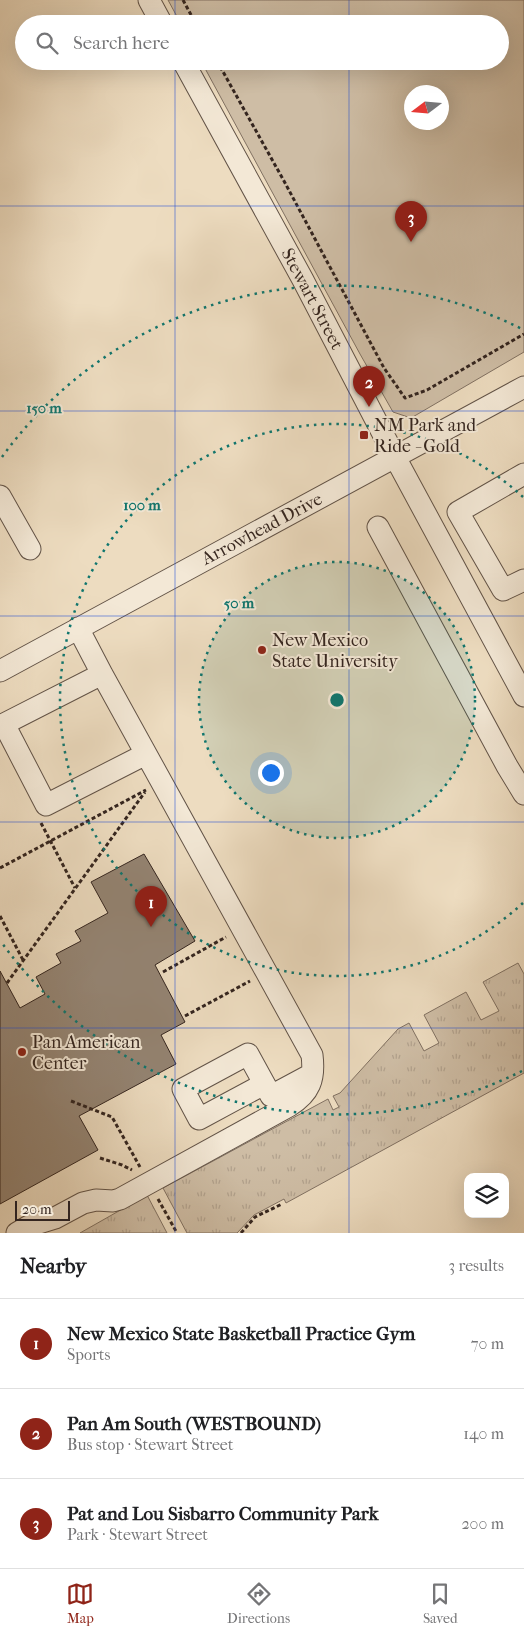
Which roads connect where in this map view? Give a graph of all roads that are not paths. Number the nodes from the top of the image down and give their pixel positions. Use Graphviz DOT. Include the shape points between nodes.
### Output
graph roads {
  1 [pos="149,0"];
  2 [pos="157,15"];
  3 [pos="188,70"];
  4 [pos="524,387"];
  5 [pos="395,457"];
  6 [pos="524,474"];
  7 [pos="0,496"];
  8 [pos="378,527"];
  9 [pos="30,550"];
  10 [pos="524,580"];
  11 [pos="78,628"];
  12 [pos="0,671"];
  13 [pos="102,674"];
  14 [pos="524,696"];
  15 [pos="146,754"];
  16 [pos="524,794"];
  17 [pos="312,1074"];
  18 [pos="264,1084"];
  19 [pos="17,1233"];
  1 -- 2 [label="street"];
  3 -- 5 [label="street, Stewart Street"];
  4 -- 5 [label="street, Arrowhead Drive"];
  5 -- 11 [label="street, Arrowhead Drive"];
  5 -- 14 [label="street, Stewart Street"];
  6 -- 10 [label="street" via="458,512 503,590"];
  7 -- 9 [label="street"];
  8 -- 16 [label="street"];
  11 -- 12 [label="street, Arrowhead Drive"];
  11 -- 13 [label="street"];
  13 -- 15 [label="street"];
  13 -- 15 [label="street" via="4,724 46,805"];
  15 -- 17 [label="street" via="312,1055"];
  17 -- 18 [label="street" via="271,1096"];
  17 -- 19 [label="street" via="306,1093 298,1100 120,1199 83,1203"];
}
